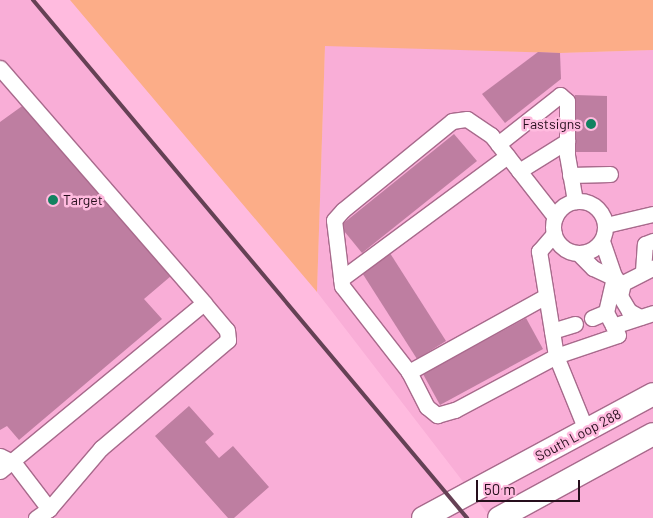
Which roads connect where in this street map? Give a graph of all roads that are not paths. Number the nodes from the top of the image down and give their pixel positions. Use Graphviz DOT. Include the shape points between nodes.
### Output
graph roads {
  1 [pos="0,68"];
  2 [pos="567,141"];
  3 [pos="502,150"];
  4 [pos="519,170"];
  5 [pos="610,174"];
  6 [pos="570,175"];
  7 [pos="575,201"];
  8 [pos="653,214"];
  9 [pos="555,216"];
  10 [pos="606,225"];
  11 [pos="554,234"];
  12 [pos="602,241"];
  13 [pos="653,242"];
  14 [pos="653,252"];
  15 [pos="578,253"];
  16 [pos="650,268"];
  17 [pos="341,279"];
  18 [pos="619,280"];
  19 [pos="546,296"];
  20 [pos="204,302"];
  21 [pos="606,312"];
  22 [pos="647,315"];
  23 [pos="592,318"];
  24 [pos="575,324"];
  25 [pos="613,326"];
  26 [pos="552,331"];
  27 [pos="556,356"];
  28 [pos="409,372"];
  29 [pos="653,394"];
  30 [pos="586,430"];
  31 [pos="653,434"];
  32 [pos="0,456"];
  33 [pos="14,463"];
  34 [pos="0,471"];
  35 [pos="49,509"];
  36 [pos="36,518"];
  37 [pos="423,518"];
  38 [pos="499,518"];
  1 -- 20 [label="street"];
  2 -- 3 [label="street" via="567,101 560,95"];
  2 -- 4 [label="street"];
  2 -- 6 [label="street"];
  3 -- 4 [label="street"];
  3 -- 17 [label="street"];
  3 -- 17 [label="street" via="478,124 467,119 452,121 334,220"];
  4 -- 9 [label="street"];
  5 -- 6 [label="street"];
  6 -- 7 [label="street"];
  7 -- 9 [label="street"];
  7 -- 10 [label="street" via="584,201 599,209"];
  8 -- 10 [label="street"];
  9 -- 11 [label="street"];
  10 -- 12 [label="street"];
  11 -- 15 [label="street" via="563,248"];
  11 -- 19 [label="street" via="539,251"];
  12 -- 15 [label="street" via="588,252"];
  12 -- 18 [label="street"];
  13 -- 16 [label="street" via="645,244"];
  14 -- 16 [label="street"];
  15 -- 18 [label="street" via="592,268"];
  16 -- 18 [label="street"];
  17 -- 28 [label="street" via="342,286"];
  18 -- 21 [label="street"];
  18 -- 22 [label="street" via="620,296 629,311"];
  19 -- 26 [label="street"];
  19 -- 28 [label="street"];
  20 -- 33 [label="street"];
  20 -- 35 [label="street" via="227,330 228,340 101,448"];
  21 -- 23 [label="street"];
  21 -- 25 [label="street"];
  22 -- 25 [label="street"];
  24 -- 26 [label="street"];
  25 -- 27 [label="street" via="618,335"];
  26 -- 27 [label="street"];
  27 -- 28 [label="street" via="455,410 437,415 426,407"];
  27 -- 30 [label="street"];
  29 -- 30 [label="highway, South Loop 288"];
  30 -- 37 [label="highway, South Loop 288"];
  31 -- 38 [label="highway"];
  32 -- 33 [label="street"];
  33 -- 34 [label="street"];
  33 -- 35 [label="street"];
  35 -- 36 [label="street"];
}
